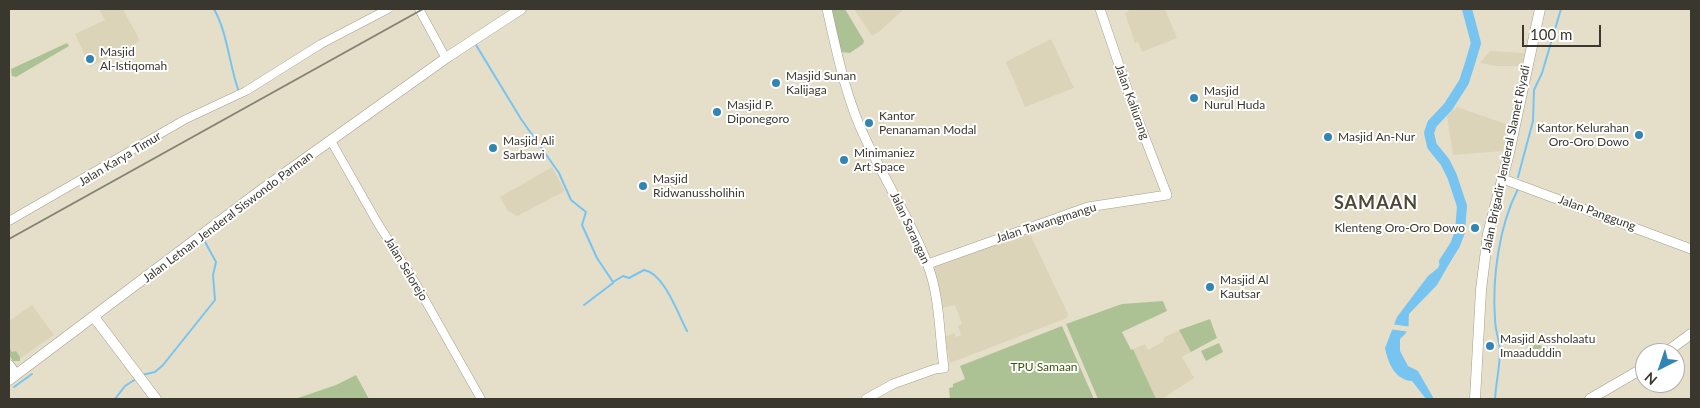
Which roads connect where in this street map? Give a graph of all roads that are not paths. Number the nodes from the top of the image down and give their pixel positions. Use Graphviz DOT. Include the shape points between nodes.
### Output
graph roads {
  1 [pos="388,9"];
  2 [pos="420,9"];
  3 [pos="510,9"];
  4 [pos="521,9"];
  5 [pos="827,9"];
  6 [pos="1100,9"];
  7 [pos="1540,9"];
  8 [pos="446,55"];
  9 [pos="376,104"];
  10 [pos="331,141"];
  11 [pos="1503,179"];
  12 [pos="1167,195"];
  13 [pos="9,222"];
  14 [pos="1691,249"];
  15 [pos="928,264"];
  16 [pos="94,317"];
  17 [pos="1691,334"];
  18 [pos="1679,343"];
  19 [pos="1635,373"];
  20 [pos="10,375"];
  21 [pos="156,399"];
  22 [pos="481,399"];
  23 [pos="866,399"];
  24 [pos="1475,399"];
  25 [pos="1593,399"];
  1 -- 13 [label="street, Jalan Karya Timur" via="321,44 238,94 184,120"];
  2 -- 8 [label="street"];
  3 -- 8 [label="main road"];
  4 -- 8 [label="main road"];
  5 -- 15 [label="main road, Jalan Sarangan" via="838,59 860,126"];
  6 -- 12 [label="main road, Jalan Kaliurang"];
  7 -- 11 [label="main road, Jalan Brigadir Jenderal Slamet Riyadi"];
  8 -- 9 [label="main road, Jalan Letnan Jenderal Siswondo Parman"];
  9 -- 10 [label="main road, Jalan Letnan Jenderal Siswondo Parman"];
  9 -- 20 [label="main road, Jalan Letnan Jenderal Siswondo Parman"];
  10 -- 16 [label="main road, Jalan Letnan Jenderal Siswondo Parman"];
  10 -- 22 [label="street, Jalan Selorejo"];
  11 -- 14 [label="main road, Jalan Panggung"];
  11 -- 24 [label="main road, Jalan Brigadir Jenderal Slamet Riyadi" via="1492,215 1485,257"];
  12 -- 15 [label="main road, Jalan Tawangmangu" via="1088,207"];
  15 -- 23 [label="main road, Jalan Sarangan" via="940,321 944,368 888,393"];
  16 -- 20 [label="main road, Jalan Letnan Jenderal Siswondo Parman"];
  16 -- 21 [label="main road"];
  17 -- 18 [label="main road"];
  19 -- 25 [label="main road"];
}
